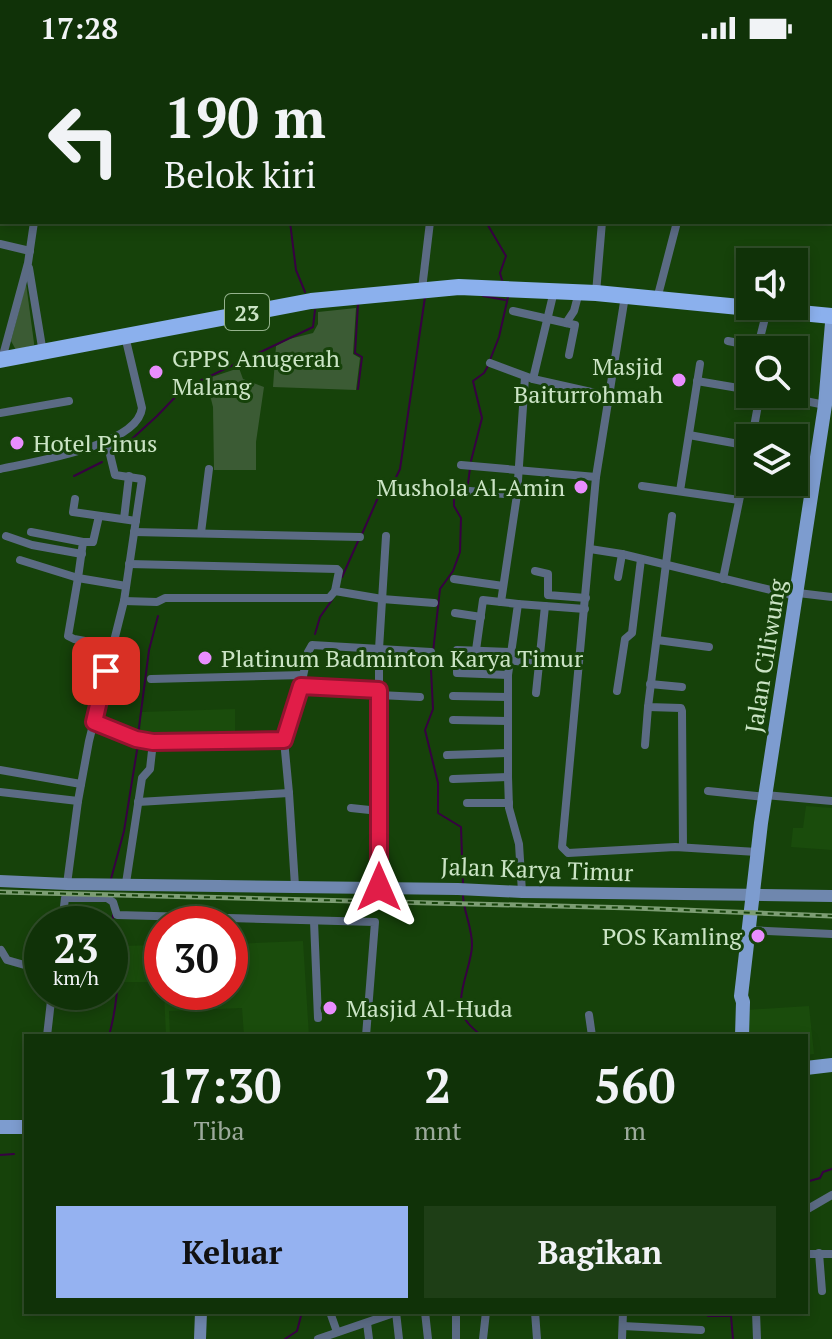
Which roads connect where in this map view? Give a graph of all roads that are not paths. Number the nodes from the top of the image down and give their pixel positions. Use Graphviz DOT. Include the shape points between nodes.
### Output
graph roads {
  1 [pos="34,224"];
  2 [pos="430,224"];
  3 [pos="602,224"];
  4 [pos="676,224"];
  5 [pos="0,244"];
  6 [pos="30,251"];
  7 [pos="28,263"];
  8 [pos="422,289"];
  9 [pos="555,290"];
  10 [pos="579,292"];
  11 [pos="596,293"];
  12 [pos="625,296"];
  13 [pos="657,299"];
  14 [pos="736,307"];
  15 [pos="513,311"];
  16 [pos="808,314"];
  17 [pos="832,316"];
  18 [pos="548,318"];
  19 [pos="566,323"];
  20 [pos="832,323"];
  21 [pos="125,335"];
  22 [pos="728,341"];
  23 [pos="736,343"];
  24 [pos="43,353"];
  25 [pos="569,355"];
  26 [pos="1,360"];
  27 [pos="490,363"];
  28 [pos="700,364"];
  29 [pos="529,378"];
  30 [pos="697,381"];
  31 [pos="736,387"];
  32 [pos="609,396"];
  33 [pos="808,399"];
  34 [pos="69,401"];
  35 [pos="828,401"];
  36 [pos="0,413"];
  37 [pos="689,435"];
  38 [pos="107,442"];
  39 [pos="736,444"];
  40 [pos="467,466"];
  41 [pos="0,469"];
  42 [pos="209,469"];
  43 [pos="518,470"];
  44 [pos="129,476"];
  45 [pos="596,477"];
  46 [pos="642,486"];
  47 [pos="470,491"];
  48 [pos="680,491"];
  49 [pos="517,495"];
  50 [pos="740,496"];
  51 [pos="75,499"];
  52 [pos="739,500"];
  53 [pos="99,516"];
  54 [pos="672,516"];
  55 [pos="124,519"];
  56 [pos="136,521"];
  57 [pos="31,532"];
  58 [pos="134,532"];
  59 [pos="201,533"];
  60 [pos="6,536"];
  61 [pos="386,536"];
  62 [pos="360,537"];
  63 [pos="83,542"];
  64 [pos="590,549"];
  65 [pos="82,554"];
  66 [pos="622,554"];
  67 [pos="641,559"];
  68 [pos="20,560"];
  69 [pos="129,564"];
  70 [pos="665,565"];
  71 [pos="535,571"];
  72 [pos="618,577"];
  73 [pos="78,578"];
  74 [pos="454,579"];
  75 [pos="723,579"];
  76 [pos="126,586"];
  77 [pos="503,586"];
  78 [pos="335,591"];
  79 [pos="797,595"];
  80 [pos="832,597"];
  81 [pos="586,598"];
  82 [pos="382,599"];
  83 [pos="124,601"];
  84 [pos="501,602"];
  85 [pos="434,603"];
  86 [pos="518,604"];
  87 [pos="545,606"];
  88 [pos="585,609"];
  89 [pos="455,613"];
  90 [pos="481,617"];
  91 [pos="657,640"];
  92 [pos="112,646"];
  93 [pos="709,647"];
  94 [pos="379,649"];
  95 [pos="476,650"];
  96 [pos="431,652"];
  97 [pos="509,656"];
  98 [pos="538,664"];
  99 [pos="303,675"];
  100 [pos="508,675"];
  101 [pos="151,679"];
  102 [pos="650,684"];
  103 [pos="301,686"];
  104 [pos="682,687"];
  105 [pos="617,691"];
  106 [pos="379,692"];
  107 [pos="536,693"];
  108 [pos="453,696"];
  109 [pos="420,697"];
  110 [pos="508,697"];
  111 [pos="648,707"];
  112 [pos="453,720"];
  113 [pos="508,721"];
  114 [pos="94,722"];
  115 [pos="284,740"];
  116 [pos="153,742"];
  117 [pos="645,745"];
  118 [pos="508,753"];
  119 [pos="447,755"];
  120 [pos="0,770"];
  121 [pos="508,777"];
  122 [pos="453,779"];
  123 [pos="81,784"];
  124 [pos="708,791"];
  125 [pos="0,792"];
  126 [pos="289,793"];
  127 [pos="765,796"];
  128 [pos="78,801"];
  129 [pos="832,801"];
  130 [pos="138,802"];
  131 [pos="467,803"];
  132 [pos="509,803"];
  133 [pos="351,808"];
  134 [pos="379,811"];
  135 [pos="683,847"];
  136 [pos="757,852"];
  137 [pos="0,881"];
  138 [pos="126,883"];
  139 [pos="67,884"];
  140 [pos="295,886"];
  141 [pos="379,887"];
  142 [pos="522,892"];
  143 [pos="752,895"];
  144 [pos="832,896"];
  145 [pos="64,906"];
  146 [pos="113,906"];
  147 [pos="128,915"];
  148 [pos="314,921"];
  149 [pos="748,930"];
  150 [pos="832,934"];
  151 [pos="1,950"];
  152 [pos="24,965"];
  153 [pos="741,996"];
  154 [pos="50,1010"];
  155 [pos="589,1015"];
  156 [pos="318,1018"];
  157 [pos="47,1034"];
  158 [pos="366,1034"];
  159 [pos="592,1034"];
  160 [pos="732,1034"];
  161 [pos="742,1034"];
  162 [pos="832,1057"];
  163 [pos="808,1060"];
  164 [pos="832,1065"];
  165 [pos="808,1068"];
  166 [pos="0,1127"];
  167 [pos="24,1127"];
  168 [pos="24,1134"];
  169 [pos="0,1135"];
  170 [pos="832,1195"];
  171 [pos="808,1209"];
  172 [pos="819,1253"];
  173 [pos="808,1254"];
  174 [pos="832,1254"];
  175 [pos="822,1291"];
  176 [pos="201,1314"];
  177 [pos="331,1314"];
  178 [pos="390,1314"];
  179 [pos="392,1314"];
  180 [pos="425,1314"];
  181 [pos="456,1314"];
  182 [pos="486,1314"];
  183 [pos="535,1314"];
  184 [pos="623,1314"];
  185 [pos="756,1314"];
  186 [pos="367,1323"];
  187 [pos="623,1326"];
  188 [pos="701,1330"];
  189 [pos="337,1332"];
  190 [pos="200,1339"];
  191 [pos="318,1339"];
  192 [pos="369,1339"];
  193 [pos="399,1339"];
  194 [pos="428,1339"];
  195 [pos="456,1339"];
  196 [pos="483,1339"];
  197 [pos="537,1339"];
  198 [pos="622,1339"];
  199 [pos="757,1339"];
  1 -- 6 [label="street"];
  2 -- 8 [label="street"];
  3 -- 11 [label="street"];
  4 -- 13 [label="street"];
  5 -- 6 [label="street"];
  6 -- 7 [label="street"];
  7 -- 24 [label="street"];
  7 -- 26 [label="street"];
  8 -- 9 [label="highway, 23"];
  8 -- 21 [label="highway, 23" via="311,301"];
  9 -- 10 [label="highway, 23"];
  9 -- 18 [label="street"];
  10 -- 11 [label="highway, 23"];
  10 -- 19 [label="street"];
  11 -- 12 [label="highway, 23"];
  12 -- 13 [label="highway, 23"];
  12 -- 32 [label="street"];
  13 -- 14 [label="highway, 23"];
  15 -- 18 [label="street"];
  16 -- 17 [label="highway, 23"];
  18 -- 19 [label="street"];
  18 -- 29 [label="street"];
  19 -- 25 [label="street" via="576,327"];
  20 -- 35 [label="main road, Jalan Ciliwung"];
  21 -- 24 [label="highway, 23"];
  21 -- 38 [label="street" via="142,412"];
  22 -- 23 [label="street"];
  24 -- 26 [label="highway, 23"];
  27 -- 29 [label="street"];
  28 -- 30 [label="street"];
  29 -- 32 [label="street"];
  29 -- 43 [label="street"];
  30 -- 31 [label="street"];
  30 -- 37 [label="street"];
  32 -- 45 [label="street"];
  33 -- 35 [label="street"];
  34 -- 36 [label="street"];
  35 -- 79 [label="main road, Jalan Ciliwung"];
  37 -- 39 [label="street"];
  37 -- 48 [label="street"];
  38 -- 41 [label="street"];
  38 -- 44 [label="street" via="115,475"];
  40 -- 43 [label="street"];
  42 -- 59 [label="street"];
  43 -- 45 [label="street"];
  43 -- 49 [label="street"];
  44 -- 55 [label="street"];
  44 -- 56 [label="street" via="142,479"];
  45 -- 64 [label="street"];
  46 -- 48 [label="street"];
  47 -- 49 [label="street"];
  48 -- 52 [label="street"];
  49 -- 77 [label="street"];
  50 -- 52 [label="street"];
  51 -- 53 [label="street" via="73,512"];
  52 -- 75 [label="street"];
  53 -- 55 [label="street"];
  53 -- 63 [label="street" via="93,542"];
  54 -- 70 [label="street"];
  55 -- 56 [label="street"];
  56 -- 58 [label="street"];
  57 -- 63 [label="street"];
  58 -- 59 [label="street"];
  58 -- 69 [label="street"];
  59 -- 62 [label="street"];
  60 -- 65 [label="street"];
  61 -- 82 [label="street"];
  63 -- 65 [label="street"];
  64 -- 66 [label="street"];
  64 -- 81 [label="street"];
  65 -- 73 [label="street"];
  66 -- 67 [label="street"];
  66 -- 72 [label="street"];
  67 -- 70 [label="street"];
  67 -- 105 [label="street" via="632,635 625,638"];
  68 -- 73 [label="street"];
  69 -- 76 [label="street"];
  69 -- 78 [label="street" via="337,569"];
  70 -- 75 [label="street"];
  70 -- 91 [label="street"];
  71 -- 81 [label="street" via="548,574 548,595"];
  73 -- 76 [label="street"];
  73 -- 92 [label="street" via="68,636"];
  74 -- 77 [label="street"];
  75 -- 79 [label="street"];
  76 -- 83 [label="street"];
  77 -- 84 [label="street"];
  78 -- 82 [label="street"];
  78 -- 83 [label="street" via="329,598"];
  79 -- 80 [label="street"];
  79 -- 127 [label="main road, Jalan Ciliwung"];
  81 -- 88 [label="street"];
  82 -- 85 [label="street"];
  82 -- 94 [label="street"];
  83 -- 92 [label="street"];
  84 -- 86 [label="street"];
  84 -- 90 [label="street" via="483,600"];
  86 -- 87 [label="street"];
  86 -- 97 [label="street"];
  87 -- 88 [label="street"];
  87 -- 98 [label="street"];
  88 -- 135 [label="street" via="563,850"];
  89 -- 90 [label="street"];
  90 -- 95 [label="street"];
  91 -- 93 [label="street"];
  91 -- 102 [label="street"];
  92 -- 114 [label="street"];
  94 -- 96 [label="street"];
  94 -- 99 [label="street" via="312,645"];
  94 -- 106 [label="street"];
  95 -- 97 [label="street"];
  95 -- 100 [label="street" via="457,650 457,673"];
  97 -- 98 [label="street"];
  97 -- 100 [label="street"];
  98 -- 107 [label="street"];
  99 -- 101 [label="street"];
  99 -- 103 [label="street"];
  100 -- 110 [label="street"];
  102 -- 104 [label="street"];
  102 -- 111 [label="street"];
  103 -- 106 [label="street"];
  103 -- 115 [label="street"];
  106 -- 109 [label="street"];
  106 -- 134 [label="street"];
  108 -- 110 [label="street"];
  110 -- 113 [label="street"];
  111 -- 117 [label="street"];
  111 -- 135 [label="street" via="682,711"];
  112 -- 113 [label="street"];
  113 -- 118 [label="street"];
  114 -- 116 [label="street"];
  114 -- 123 [label="street"];
  115 -- 116 [label="street"];
  115 -- 126 [label="street"];
  116 -- 130 [label="street" via="152,763 142,778"];
  118 -- 119 [label="street"];
  118 -- 121 [label="street"];
  120 -- 123 [label="street"];
  121 -- 122 [label="street"];
  121 -- 132 [label="street"];
  123 -- 128 [label="street"];
  124 -- 127 [label="street"];
  125 -- 128 [label="street"];
  126 -- 130 [label="street"];
  126 -- 140 [label="street"];
  127 -- 129 [label="street"];
  127 -- 136 [label="main road, Jalan Ciliwung"];
  128 -- 139 [label="street"];
  130 -- 138 [label="street"];
  131 -- 132 [label="street"];
  132 -- 142 [label="street"];
  133 -- 134 [label="street"];
  134 -- 141 [label="street"];
  135 -- 136 [label="street"];
  136 -- 143 [label="main road, Jalan Ciliwung"];
  137 -- 139 [label="street, Jalan Karya Timur"];
  138 -- 139 [label="street, Jalan Karya Timur"];
  138 -- 140 [label="street, Jalan Karya Timur"];
  140 -- 141 [label="street, Jalan Karya Timur"];
  141 -- 142 [label="street, Jalan Karya Timur"];
  142 -- 143 [label="street, Jalan Karya Timur"];
  143 -- 144 [label="street, Jalan Karya Timur"];
  143 -- 149 [label="main road, Jalan Ciliwung"];
  145 -- 146 [label="street" via="65,898 110,900"];
  147 -- 148 [label="street"];
  148 -- 156 [label="street"];
  148 -- 158 [label="street" via="372,921 376,926"];
  149 -- 150 [label="street"];
  149 -- 153 [label="main road, Jalan Ciliwung"];
  151 -- 152 [label="street" via="7,960"];
  153 -- 160 [label="main road, Jalan Ciliwung"];
  153 -- 161 [label="main road, Jalan Ciliwung"];
  154 -- 157 [label="street"];
  155 -- 159 [label="street"];
  162 -- 163 [label="main road"];
  164 -- 165 [label="main road"];
  166 -- 167 [label="main road"];
  168 -- 169 [label="main road"];
  170 -- 171 [label="street"];
  172 -- 173 [label="street"];
  172 -- 174 [label="street"];
  172 -- 175 [label="street"];
  176 -- 190 [label="street"];
  177 -- 189 [label="street"];
  178 -- 186 [label="street"];
  179 -- 193 [label="street"];
  180 -- 194 [label="street"];
  181 -- 195 [label="street"];
  182 -- 196 [label="street"];
  183 -- 197 [label="street"];
  184 -- 187 [label="street"];
  185 -- 199 [label="street"];
  186 -- 189 [label="street"];
  186 -- 192 [label="street"];
  187 -- 188 [label="street"];
  187 -- 198 [label="street"];
  189 -- 191 [label="street"];
}
